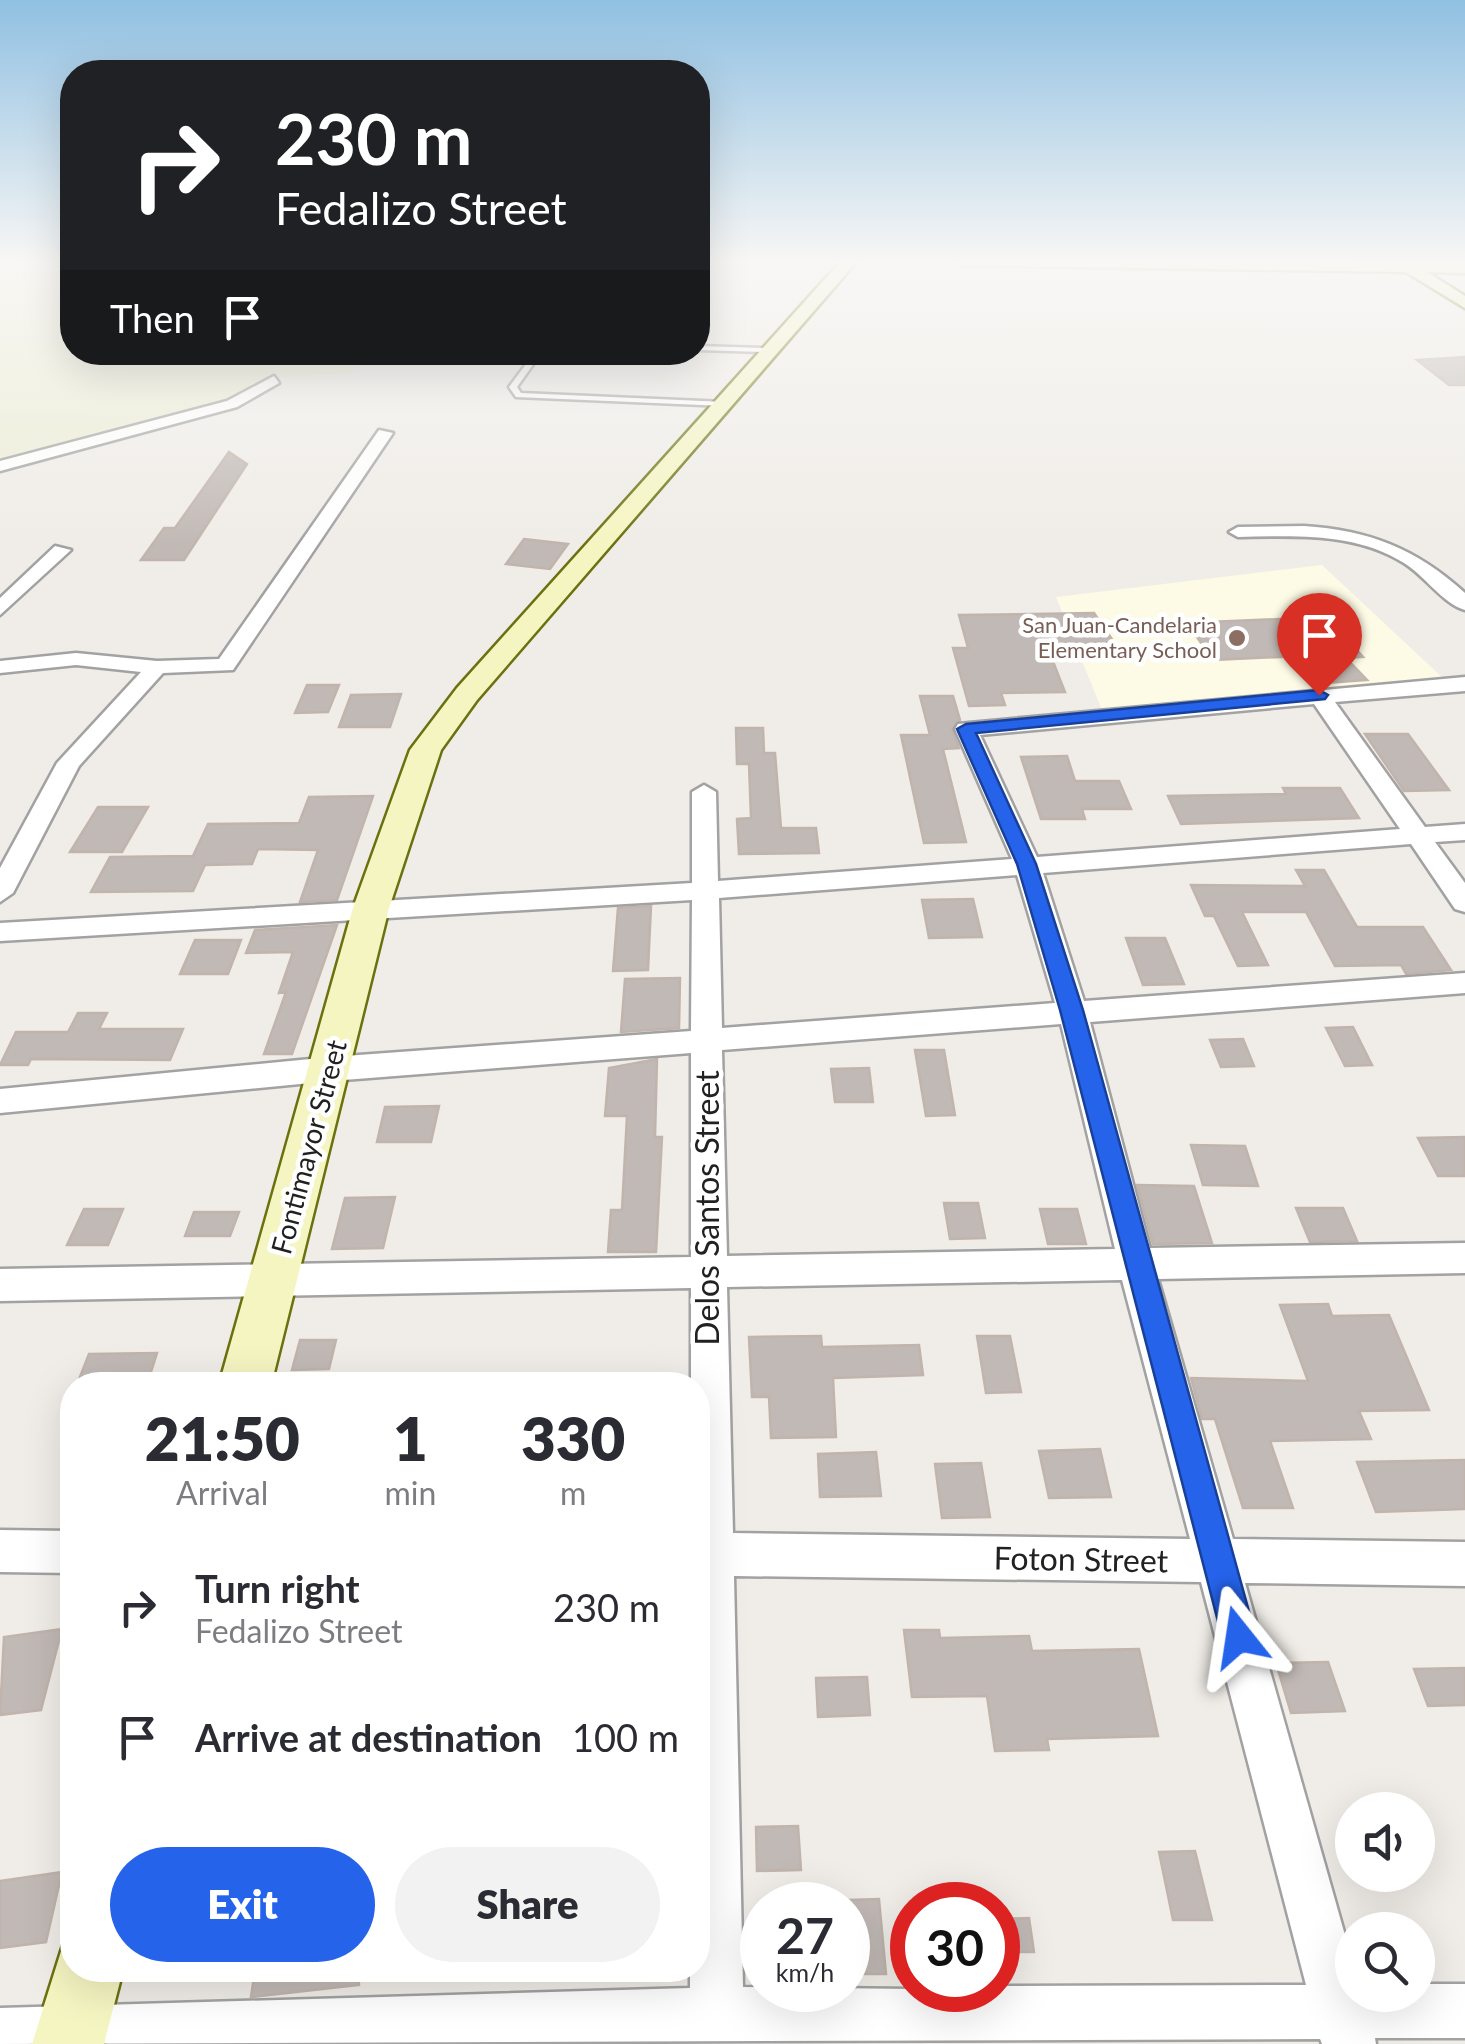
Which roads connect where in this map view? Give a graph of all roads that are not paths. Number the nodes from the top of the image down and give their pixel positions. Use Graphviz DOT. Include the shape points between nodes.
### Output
graph roads {
  1 [pos="763,355"];
  2 [pos="529,365"];
  3 [pos="274,380"];
  4 [pos="724,404"];
  5 [pos="385,433"];
  6 [pos="0,466"];
  7 [pos="1238,532"];
  8 [pos="62,550"];
  9 [pos="1465,604"];
  10 [pos="0,609"];
  11 [pos="0,667"];
  12 [pos="157,667"];
  13 [pos="1465,684"];
  14 [pos="1319,695"];
  15 [pos="704,792"];
  16 [pos="1465,832"];
  17 [pos="1420,835"];
  18 [pos="1026,864"];
  19 [pos="703,892"];
  20 [pos="0,893"];
  21 [pos="1465,904"];
  22 [pos="372,908"];
  23 [pos="0,932"];
  24 [pos="1465,983"];
  25 [pos="1072,1010"];
  26 [pos="707,1043"];
  27 [pos="331,1068"];
  28 [pos="0,1101"];
  29 [pos="1465,1258"];
  30 [pos="1137,1267"];
  31 [pos="707,1274"];
  32 [pos="273,1281"];
  33 [pos="0,1286"];
  34 [pos="248,1372"];
  35 [pos="706,1372"];
  36 [pos="0,1551"];
  37 [pos="60,1552"];
  38 [pos="710,1554"];
  39 [pos="1218,1562"];
  40 [pos="1465,1564"];
  41 [pos="710,1773"];
  42 [pos="1465,2011"];
  43 [pos="76,2016"];
  44 [pos="1345,2028"];
  45 [pos="717,2029"];
  46 [pos="0,2035"];
  1 -- 4 [label="street, Fontimayor Street"];
  2 -- 4 [label="lane" via="513,387 519,395"];
  3 -- 6 [label="street" via="232,404"];
  4 -- 22 [label="street, Fontimayor Street" via="426,750"];
  5 -- 12 [label="street" via="225,665"];
  7 -- 9 [label="street" via="1331,529 1366,536 1413,562"];
  8 -- 10 [label="street"];
  11 -- 12 [label="street" via="76,660"];
  12 -- 20 [label="street" via="69,764"];
  13 -- 14 [label="street"];
  14 -- 17 [label="street"];
  14 -- 18 [label="street" via="966,729"];
  15 -- 19 [label="street, Delos Santos Street"];
  16 -- 17 [label="street"];
  17 -- 18 [label="street"];
  17 -- 21 [label="street"];
  18 -- 19 [label="street"];
  18 -- 25 [label="street"];
  19 -- 22 [label="street"];
  19 -- 26 [label="street, Delos Santos Street"];
  22 -- 23 [label="street"];
  22 -- 27 [label="street, Fontimayor Street"];
  24 -- 25 [label="street"];
  25 -- 26 [label="street"];
  25 -- 30 [label="street"];
  26 -- 27 [label="street"];
  26 -- 31 [label="street, Delos Santos Street"];
  27 -- 28 [label="street"];
  27 -- 32 [label="street, Fontimayor Street"];
  29 -- 30 [label="street"];
  30 -- 31 [label="street"];
  30 -- 39 [label="street"];
  31 -- 32 [label="street"];
  31 -- 35 [label="street, Delos Santos Street"];
  32 -- 33 [label="street"];
  32 -- 34 [label="street, Fontimayor Street"];
  36 -- 37 [label="street"];
  38 -- 39 [label="street, Foton Street"];
  39 -- 40 [label="street, Foton Street"];
  39 -- 44 [label="street"];
  41 -- 45 [label="street, Delos Santos Street"];
  42 -- 44 [label="street"];
  43 -- 45 [label="street"];
  43 -- 46 [label="street"];
  44 -- 45 [label="street"];
}
